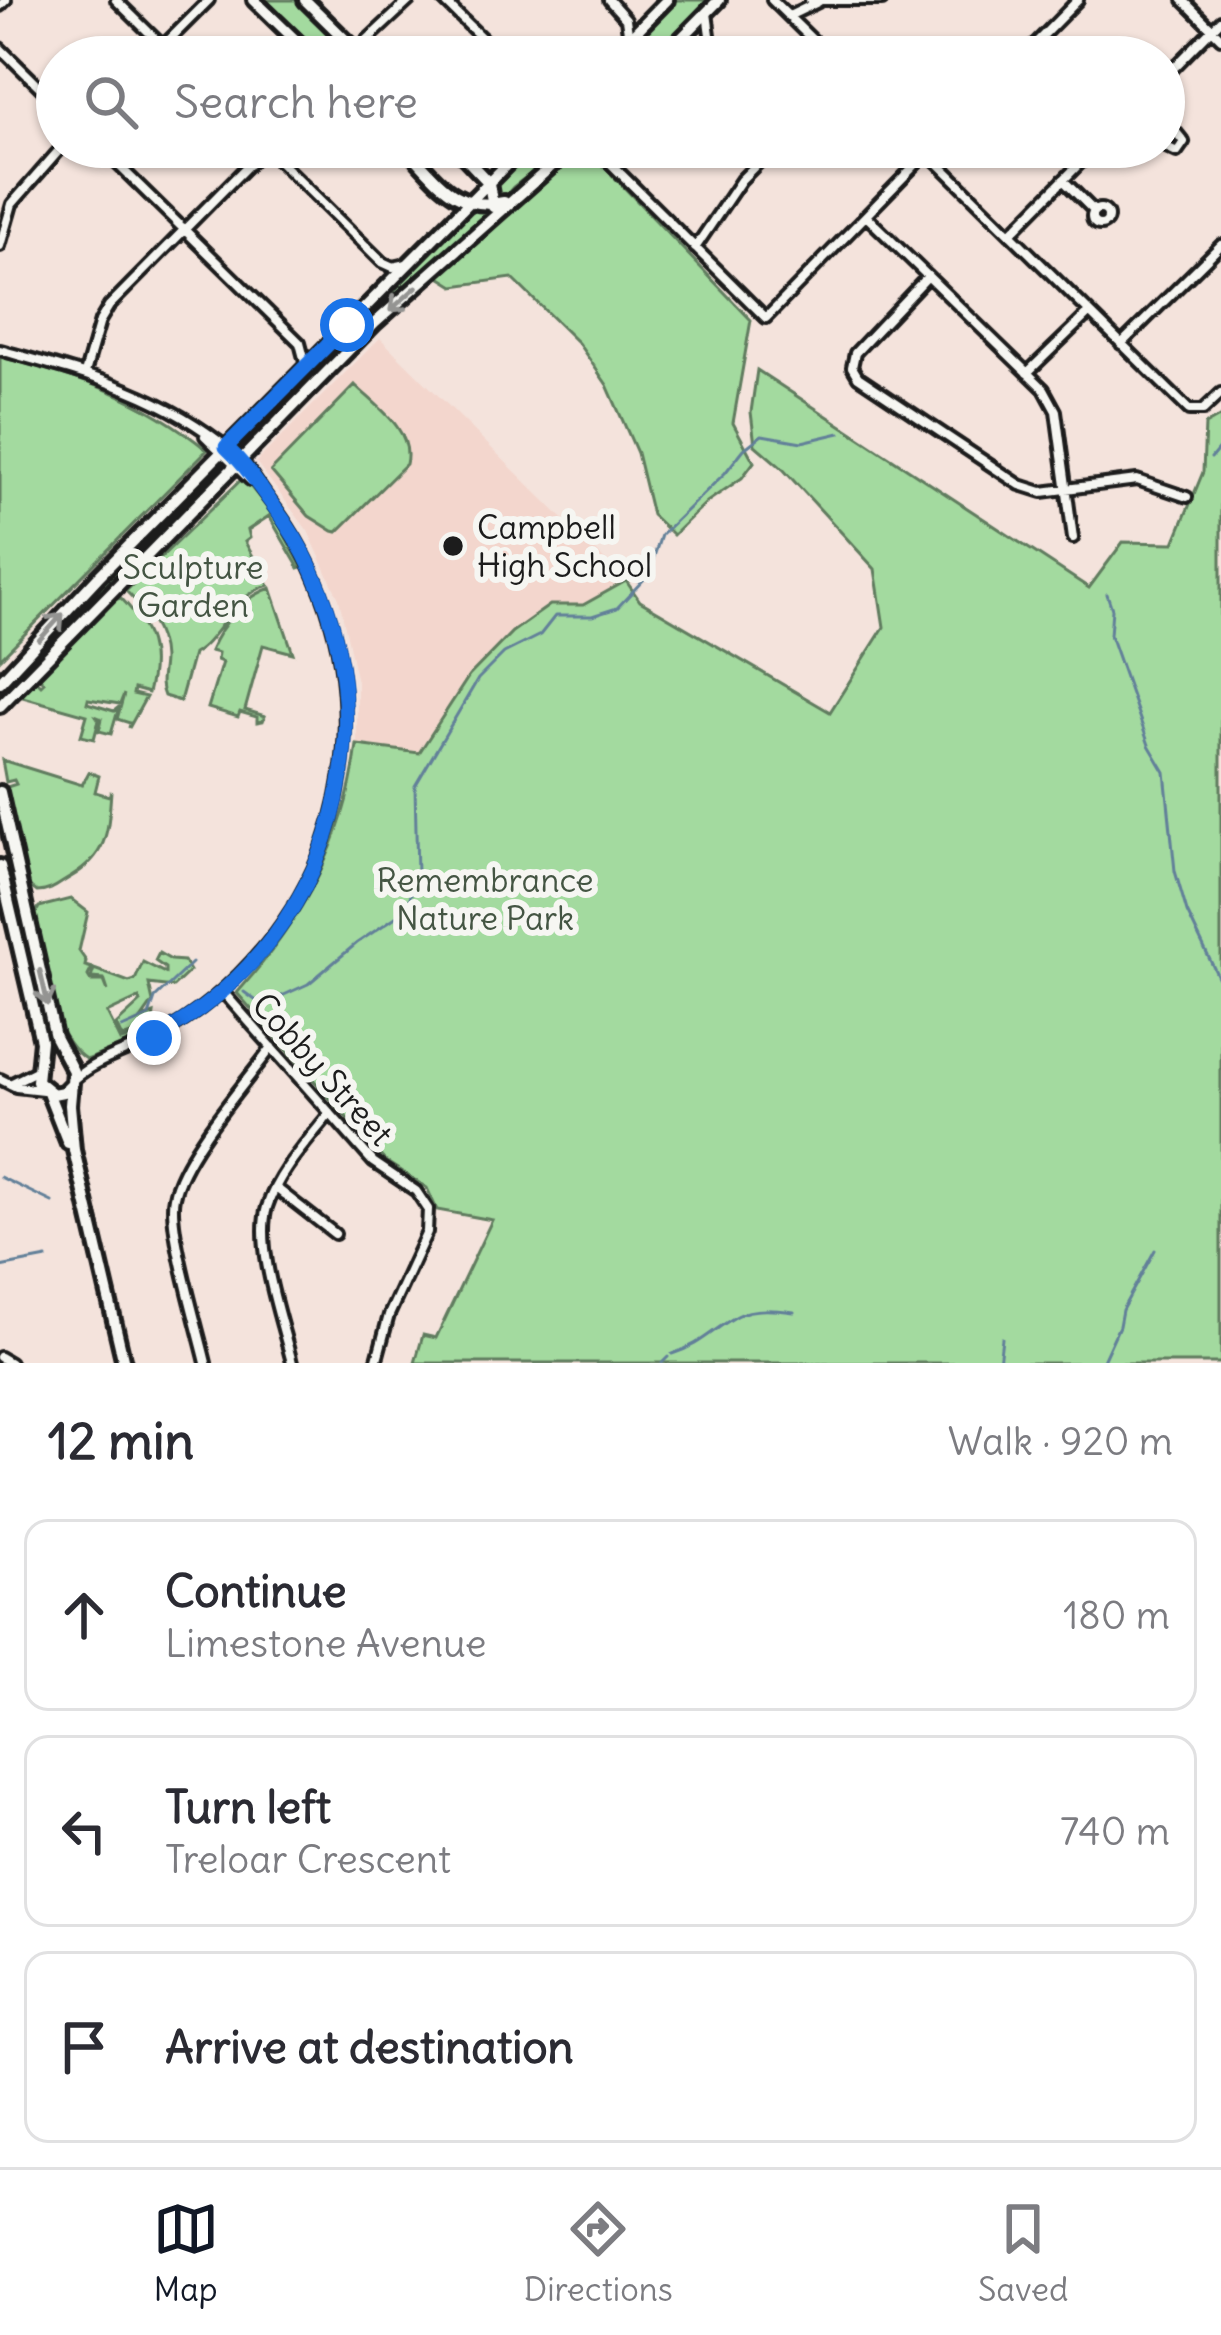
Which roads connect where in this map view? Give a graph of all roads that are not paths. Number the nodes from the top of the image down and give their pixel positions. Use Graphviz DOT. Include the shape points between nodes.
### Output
graph roads {
  1 [pos="116,0"];
  2 [pos="208,0"];
  3 [pos="254,0"];
  4 [pos="305,0"];
  5 [pos="410,0"];
  6 [pos="443,0"];
  7 [pos="609,0"];
  8 [pos="667,0"];
  9 [pos="719,0"];
  10 [pos="772,0"];
  11 [pos="882,0"];
  12 [pos="1078,0"];
  13 [pos="1183,0"];
  14 [pos="814,2"];
  15 [pos="620,11"];
  16 [pos="707,13"];
  17 [pos="789,16"];
  18 [pos="650,17"];
  19 [pos="1221,20"];
  20 [pos="1212,29"];
  21 [pos="808,34"];
  22 [pos="153,36"];
  23 [pos="173,36"];
  24 [pos="291,36"];
  25 [pos="340,36"];
  26 [pos="375,36"];
  27 [pos="480,36"];
  28 [pos="629,36"];
  29 [pos="632,36"];
  30 [pos="684,36"];
  31 [pos="710,36"];
  32 [pos="1043,36"];
  33 [pos="1221,38"];
  34 [pos="0,52"];
  35 [pos="1185,57"];
  36 [pos="36,83"];
  37 [pos="44,168"];
  38 [pos="122,168"];
  39 [pos="245,168"];
  40 [pos="287,168"];
  41 [pos="426,168"];
  42 [pos="475,168"];
  43 [pos="503,168"];
  44 [pos="547,168"];
  45 [pos="613,168"];
  46 [pos="753,168"];
  47 [pos="910,168"];
  48 [pos="945,168"];
  49 [pos="1075,168"];
  50 [pos="1063,180"];
  51 [pos="489,183"];
  52 [pos="451,192"];
  53 [pos="508,201"];
  54 [pos="469,203"];
  55 [pos="494,204"];
  56 [pos="1094,211"];
  57 [pos="866,216"];
  58 [pos="453,220"];
  59 [pos="484,226"];
  60 [pos="185,229"];
  61 [pos="1010,234"];
  62 [pos="1221,244"];
  63 [pos="0,247"];
  64 [pos="695,248"];
  65 [pos="382,262"];
  66 [pos="407,264"];
  67 [pos="928,276"];
  68 [pos="386,286"];
  69 [pos="1089,313"];
  70 [pos="300,343"];
  71 [pos="1121,344"];
  72 [pos="326,346"];
  73 [pos="0,350"];
  74 [pos="305,368"];
  75 [pos="1027,373"];
  76 [pos="85,374"];
  77 [pos="1221,393"];
  78 [pos="224,450"];
  79 [pos="238,464"];
  80 [pos="1066,489"];
  81 [pos="1187,497"];
  82 [pos="1073,538"];
  83 [pos="0,682"];
  84 [pos="0,706"];
  85 [pos="0,792"];
  86 [pos="0,866"];
  87 [pos="222,991"];
  88 [pos="272,1047"];
  89 [pos="68,1062"];
  90 [pos="92,1064"];
  91 [pos="37,1069"];
  92 [pos="4,1082"];
  93 [pos="72,1082"];
  94 [pos="45,1091"];
  95 [pos="330,1113"];
  96 [pos="80,1180"];
  97 [pos="276,1189"];
  98 [pos="335,1234"];
  99 [pos="0,1358"];
  100 [pos="10,1363"];
  101 [pos="124,1363"];
  102 [pos="206,1363"];
  103 [pos="292,1363"];
  104 [pos="376,1363"];
  1 -- 22 [label="street"];
  2 -- 23 [label="street"];
  3 -- 24 [label="main road"];
  4 -- 25 [label="main road"];
  5 -- 26 [label="street"];
  6 -- 27 [label="street"];
  7 -- 15 [label="street"];
  8 -- 18 [label="main road"];
  9 -- 16 [label="main road"];
  10 -- 17 [label="street"];
  11 -- 14 [label="street"];
  12 -- 32 [label="street"];
  13 -- 20 [label="street"];
  14 -- 17 [label="street"];
  14 -- 21 [label="street" via="804,19"];
  15 -- 18 [label="street"];
  15 -- 28 [label="street"];
  16 -- 30 [label="main road"];
  16 -- 31 [label="street"];
  17 -- 21 [label="street"];
  18 -- 29 [label="main road"];
  19 -- 20 [label="street"];
  20 -- 33 [label="street"];
  20 -- 35 [label="street"];
  34 -- 36 [label="street"];
  37 -- 63 [label="street" via="12,204"];
  38 -- 60 [label="street"];
  39 -- 60 [label="street"];
  40 -- 65 [label="street"];
  41 -- 52 [label="main road"];
  42 -- 51 [label="main road"];
  43 -- 51 [label="main road"];
  44 -- 53 [label="main road"];
  45 -- 64 [label="street"];
  46 -- 64 [label="street"];
  47 -- 57 [label="street"];
  48 -- 61 [label="street"];
  49 -- 50 [label="street"];
  50 -- 56 [label="street"];
  50 -- 61 [label="street"];
  51 -- 54 [label="main road"];
  51 -- 55 [label="main road"];
  52 -- 54 [label="main road"];
  52 -- 58 [label="main road"];
  53 -- 55 [label="main road"];
  53 -- 59 [label="main road"];
  54 -- 55 [label="main road"];
  54 -- 58 [label="main road"];
  55 -- 59 [label="main road"];
  57 -- 64 [label="street" via="766,318"];
  57 -- 67 [label="street"];
  58 -- 66 [label="main road"];
  59 -- 79 [label="main road, one-way" via="375,323"];
  60 -- 70 [label="street"];
  60 -- 76 [label="street" via="109,306"];
  61 -- 69 [label="street"];
  62 -- 71 [label="street"];
  65 -- 66 [label="street"];
  65 -- 68 [label="street"];
  66 -- 68 [label="main road"];
  67 -- 75 [label="street"];
  67 -- 80 [label="street" via="854,353 854,373 1019,485"];
  68 -- 72 [label="main road"];
  69 -- 71 [label="street"];
  69 -- 75 [label="street"];
  70 -- 72 [label="street"];
  70 -- 74 [label="street"];
  71 -- 77 [label="street" via="1189,410 1203,410"];
  72 -- 74 [label="main road"];
  73 -- 76 [label="street"];
  74 -- 78 [label="main road"];
  75 -- 80 [label="street" via="1056,411"];
  76 -- 78 [label="street" via="128,387"];
  78 -- 79 [label="street"];
  83 -- 78 [label="main road, one-way"];
  79 -- 84 [label="main road"];
  79 -- 87 [label="street" via="291,532 320,590 338,655 346,753 319,860 268,943"];
  80 -- 81 [label="street" via="1138,481"];
  80 -- 82 [label="street"];
  85 -- 89 [label="main road, one-way" via="52,1026"];
  86 -- 91 [label="main road" via="40,1036"];
  87 -- 88 [label="street, Cobby Street"];
  87 -- 90 [label="street" via="160,1035"];
  88 -- 95 [label="street, Cobby Street"];
  88 -- 102 [label="street" via="188,1163 174,1196"];
  89 -- 90 [label="street"];
  89 -- 91 [label="main road" via="53,1056"];
  89 -- 93 [label="main road"];
  90 -- 93 [label="street"];
  91 -- 92 [label="street" via="19,1083"];
  91 -- 94 [label="main road"];
  92 -- 94 [label="street"];
  93 -- 94 [label="main road" via="60,1093"];
  93 -- 96 [label="main road"];
  94 -- 96 [label="main road"];
  95 -- 97 [label="street"];
  95 -- 104 [label="street, Cobby Street" via="428,1209 427,1232 388,1315"];
  96 -- 101 [label="main road"];
  97 -- 98 [label="street"];
  97 -- 103 [label="street" via="264,1228"];
  99 -- 100 [label="street"];
}
